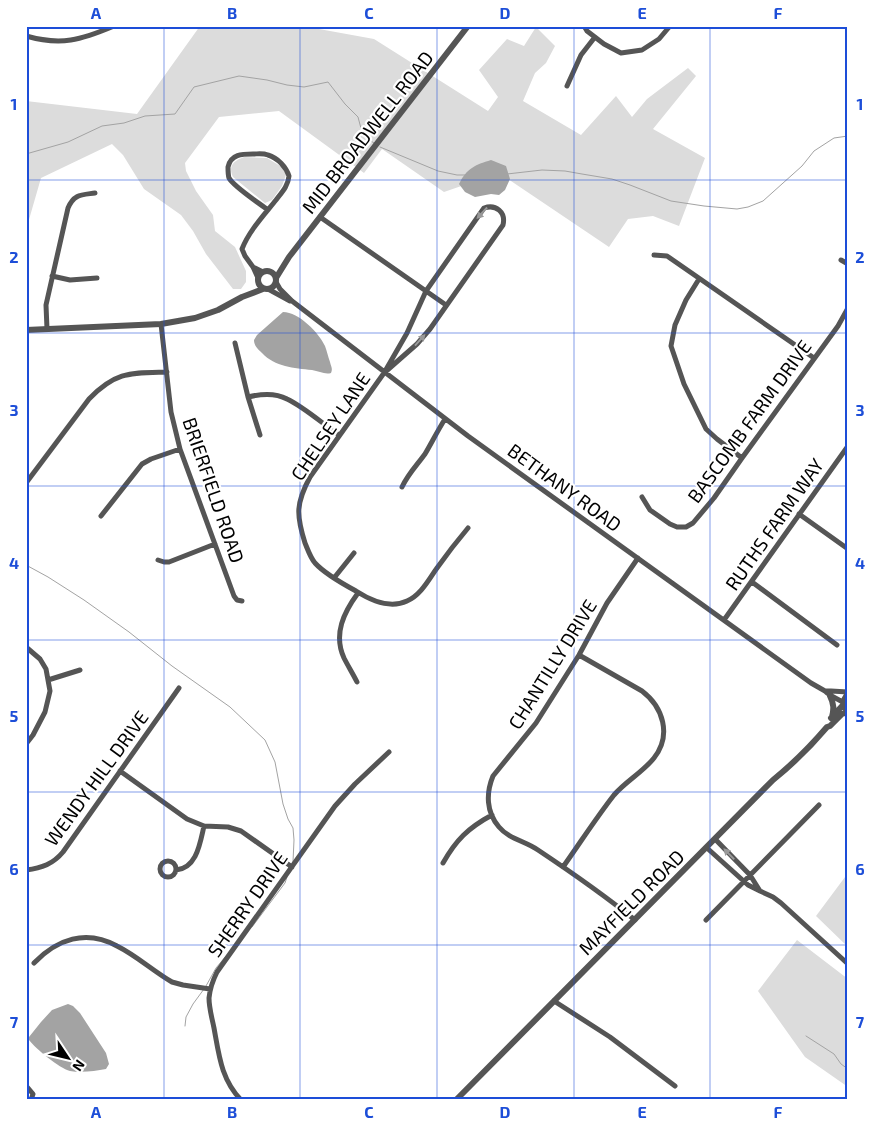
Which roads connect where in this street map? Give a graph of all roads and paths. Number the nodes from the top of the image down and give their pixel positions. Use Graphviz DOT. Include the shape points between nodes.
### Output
graph roads {
  1 [pos="114,26"];
  2 [pos="468,26"];
  3 [pos="584,26"];
  4 [pos="670,26"];
  5 [pos="26,36"];
  6 [pos="595,37"];
  7 [pos="567,86"];
  8 [pos="95,193"];
  9 [pos="268,210"];
  10 [pos="320,217"];
  11 [pos="654,255"];
  12 [pos="289,256"];
  13 [pos="841,260"];
  14 [pos="848,264"];
  15 [pos="253,267"];
  16 [pos="266,271"];
  17 [pos="52,276"];
  18 [pos="96,278"];
  19 [pos="699,279"];
  20 [pos="258,280"];
  21 [pos="276,280"];
  22 [pos="266,289"];
  23 [pos="426,291"];
  24 [pos="242,297"];
  25 [pos="292,301"];
  26 [pos="446,305"];
  27 [pos="848,308"];
  28 [pos="161,324"];
  29 [pos="47,329"];
  30 [pos="26,330"];
  31 [pos="235,343"];
  32 [pos="814,358"];
  33 [pos="167,372"];
  34 [pos="384,373"];
  35 [pos="248,397"];
  36 [pos="445,419"];
  37 [pos="260,435"];
  38 [pos="339,435"];
  39 [pos="848,446"];
  40 [pos="180,449"];
  41 [pos="742,458"];
  42 [pos="26,483"];
  43 [pos="402,486"];
  44 [pos="642,496"];
  45 [pos="799,514"];
  46 [pos="101,516"];
  47 [pos="468,528"];
  48 [pos="215,544"];
  49 [pos="848,549"];
  50 [pos="354,553"];
  51 [pos="638,558"];
  52 [pos="158,560"];
  53 [pos="334,578"];
  54 [pos="752,582"];
  55 [pos="358,593"];
  56 [pos="242,601"];
  57 [pos="724,620"];
  58 [pos="837,645"];
  59 [pos="26,647"];
  60 [pos="580,655"];
  61 [pos="80,670"];
  62 [pos="48,680"];
  63 [pos="357,682"];
  64 [pos="179,688"];
  65 [pos="848,693"];
  66 [pos="827,694"];
  67 [pos="846,708"];
  68 [pos="832,717"];
  69 [pos="827,727"];
  70 [pos="26,744"];
  71 [pos="389,752"];
  72 [pos="120,771"];
  73 [pos="819,805"];
  74 [pos="492,815"];
  75 [pos="204,826"];
  76 [pos="715,839"];
  77 [pos="706,848"];
  78 [pos="443,863"];
  79 [pos="292,867"];
  80 [pos="563,867"];
  81 [pos="26,870"];
  82 [pos="176,870"];
  83 [pos="750,875"];
  84 [pos="744,882"];
  85 [pos="760,891"];
  86 [pos="635,920"];
  87 [pos="706,920"];
  88 [pos="34,963"];
  89 [pos="848,964"];
  90 [pos="210,989"];
  91 [pos="554,1001"];
  92 [pos="675,1086"];
  93 [pos="28,1088"];
  94 [pos="31,1100"];
  95 [pos="240,1100"];
  96 [pos="456,1100"];
  1 -- 5 [label="street" via="77,40 50,41"];
  2 -- 10 [label="street, MID BROADWELL ROAD"];
  3 -- 6 [label="street"];
  4 -- 6 [label="street" via="659,39 642,50 621,53"];
  6 -- 7 [label="street" via="581,55"];
  8 -- 17 [label="street" via="77,196 71,201"];
  9 -- 9 [label="street" via="287,186 289,176 285,167 268,155 236,156 229,163 229,178"];
  9 -- 15 [label="street" via="242,249"];
  10 -- 12 [label="street, MID BROADWELL ROAD"];
  10 -- 23 [label="street"];
  11 -- 19 [label="street" via="667,256"];
  12 -- 16 [label="street, MID BROADWELL ROAD"];
  12 -- 21 [label="street, MID BROADWELL ROAD"];
  13 -- 14 [label="street"];
  15 -- 16 [label="street"];
  15 -- 20 [label="street"];
  16 -- 20 [label="street"];
  16 -- 21 [label="street" via="274,274"];
  17 -- 18 [label="street" via="70,280"];
  17 -- 29 [label="street" via="46,305"];
  19 -- 32 [label="street"];
  19 -- 41 [label="street" via="675,325 671,346 684,384 706,429"];
  20 -- 22 [label="street" via="259,286"];
  20 -- 24 [label="street"];
  21 -- 22 [label="street" via="273,288"];
  21 -- 25 [label="street, BETHANY ROAD"];
  22 -- 24 [label="street"];
  22 -- 25 [label="street, BETHANY ROAD"];
  23 -- 26 [label="street"];
  26 -- 23 [label="street, one-way" via="503,225 501,211 490,206 484,208"];
  23 -- 34 [label="street"];
  24 -- 28 [label="street" via="195,318"];
  25 -- 34 [label="street, BETHANY ROAD"];
  34 -- 26 [label="street, one-way" via="417,344"];
  27 -- 32 [label="street, BASCOMB FARM DRIVE"];
  28 -- 29 [label="street"];
  28 -- 33 [label="street, BRIERFIELD ROAD"];
  29 -- 30 [label="street"];
  31 -- 35 [label="street"];
  32 -- 41 [label="street, BASCOMB FARM DRIVE"];
  33 -- 40 [label="street, BRIERFIELD ROAD" via="171,412"];
  33 -- 42 [label="street" via="122,375 97,391"];
  34 -- 36 [label="street, BETHANY ROAD"];
  34 -- 38 [label="street, CHELSEY LANE"];
  35 -- 37 [label="street"];
  35 -- 38 [label="street" via="274,395 286,398"];
  36 -- 43 [label="street"];
  36 -- 51 [label="street, BETHANY ROAD"];
  38 -- 53 [label="street, CHELSEY LANE" via="306,483 298,514 309,555"];
  39 -- 45 [label="street, RUTHS FARM WAY"];
  40 -- 46 [label="street" via="142,464"];
  40 -- 48 [label="street, BRIERFIELD ROAD"];
  41 -- 44 [label="street, BASCOMB FARM DRIVE" via="709,505 686,527 670,524 650,510"];
  45 -- 49 [label="street"];
  45 -- 54 [label="street, RUTHS FARM WAY"];
  47 -- 55 [label="street, CHELSEY LANE" via="423,589 408,601 384,604"];
  48 -- 52 [label="street" via="169,562"];
  48 -- 56 [label="street, BRIERFIELD ROAD" via="234,596"];
  50 -- 53 [label="street"];
  51 -- 57 [label="street, BETHANY ROAD"];
  51 -- 60 [label="street, CHANTILLY DRIVE" via="607,603"];
  53 -- 55 [label="street, CHELSEY LANE"];
  54 -- 57 [label="street, RUTHS FARM WAY"];
  54 -- 58 [label="street"];
  55 -- 63 [label="street" via="346,610 340,631 343,656"];
  57 -- 66 [label="street, BETHANY ROAD"];
  59 -- 62 [label="street" via="40,659"];
  60 -- 74 [label="street, CHANTILLY DRIVE" via="536,723 493,776 488,796"];
  60 -- 80 [label="street" via="649,696 661,713 664,734 655,757 615,794"];
  61 -- 62 [label="street"];
  62 -- 70 [label="street" via="50,691 45,712"];
  64 -- 72 [label="street, WENDY HILL DRIVE"];
  65 -- 66 [label="street, BETHANY ROAD" via="831,691"];
  65 -- 67 [label="street"];
  66 -- 67 [label="street, BETHANY ROAD"];
  66 -- 68 [label="street" via="833,702"];
  67 -- 68 [label="street, MAYFIELD ROAD"];
  67 -- 69 [label="street, MAYFIELD ROAD"];
  68 -- 69 [label="street, MAYFIELD ROAD"];
  69 -- 76 [label="street, MAYFIELD ROAD"];
  71 -- 79 [label="street, SHERRY DRIVE" via="343,796"];
  72 -- 75 [label="street" via="187,819"];
  72 -- 81 [label="street, WENDY HILL DRIVE" via="58,858 46,866"];
  73 -- 83 [label="street"];
  74 -- 78 [label="street" via="463,834"];
  74 -- 80 [label="street" via="506,834 536,848"];
  75 -- 79 [label="street" via="228,827 241,832"];
  75 -- 82 [label="street" via="197,854 191,862"];
  76 -- 77 [label="street, MAYFIELD ROAD"];
  83 -- 76 [label="street, one-way"];
  77 -- 84 [label="street"];
  77 -- 86 [label="street, MAYFIELD ROAD"];
  79 -- 90 [label="street, SHERRY DRIVE" via="217,972"];
  80 -- 86 [label="street"];
  83 -- 84 [label="street"];
  83 -- 85 [label="street"];
  84 -- 85 [label="street"];
  84 -- 87 [label="street"];
  85 -- 89 [label="street" via="781,903"];
  86 -- 91 [label="street, MAYFIELD ROAD"];
  88 -- 90 [label="street" via="66,940 96,938 118,946 172,982"];
  90 -- 95 [label="street, SHERRY DRIVE" via="221,1066"];
  91 -- 92 [label="street" via="610,1037"];
  91 -- 96 [label="street, MAYFIELD ROAD"];
  93 -- 94 [label="street" via="33,1094"];
}
